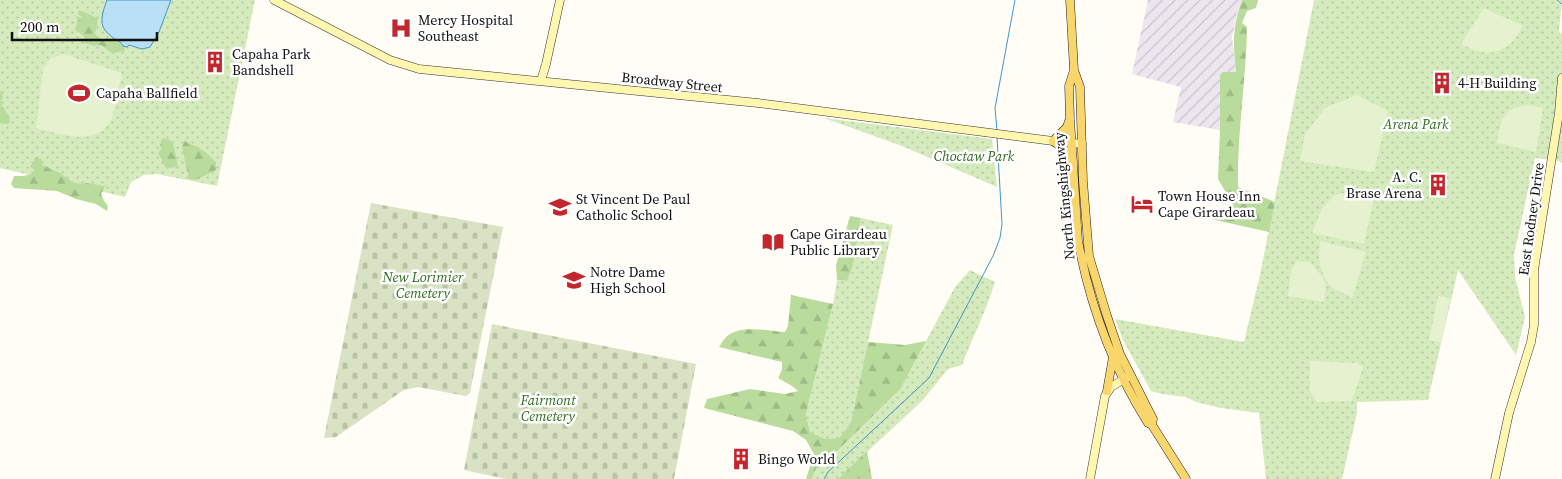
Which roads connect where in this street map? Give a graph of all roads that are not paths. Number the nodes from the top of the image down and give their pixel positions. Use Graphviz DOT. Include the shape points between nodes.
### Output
graph roads {
  1 [pos="274,0"];
  2 [pos="560,0"];
  3 [pos="1070,0"];
  4 [pos="1074,70"];
  5 [pos="1562,78"];
  6 [pos="541,81"];
  7 [pos="1070,119"];
  8 [pos="1053,141"];
  9 [pos="1072,143"];
  10 [pos="1082,144"];
  11 [pos="1073,161"];
  12 [pos="1113,357"];
  13 [pos="1131,375"];
  14 [pos="1122,379"];
  15 [pos="1107,391"];
  16 [pos="1152,424"];
  17 [pos="1090,479"];
  18 [pos="1186,479"];
  19 [pos="1495,479"];
  1 -- 6 [label="main road, Broadway Street" via="390,60 408,66"];
  2 -- 6 [label="main road"];
  3 -- 4 [label="main road, North Kingshighway"];
  4 -- 7 [label="main road, North Kingshighway" via="1070,86"];
  4 -- 10 [label="main road, North Kingshighway" via="1080,87"];
  5 -- 19 [label="main road, East Rodney Drive" via="1534,270 1534,325 1509,413"];
  6 -- 8 [label="main road, Broadway Street" via="758,103"];
  7 -- 8 [label="main road" via="1067,127"];
  7 -- 9 [label="main road, North Kingshighway"];
  8 -- 9 [label="main road, Broadway Street"];
  8 -- 11 [label="main road"];
  9 -- 10 [label="main road, Broadway Street"];
  9 -- 11 [label="main road, North Kingshighway"];
  10 -- 13 [label="main road, North Kingshighway" via="1089,256 1120,354"];
  11 -- 12 [label="main road, North Kingshighway" via="1081,257"];
  12 -- 14 [label="main road, North Kingshighway"];
  12 -- 15 [label="main road"];
  13 -- 14 [label="main road"];
  13 -- 16 [label="main road, North Kingshighway" via="1153,419"];
  14 -- 15 [label="main road"];
  14 -- 16 [label="main road, North Kingshighway" via="1148,423"];
  15 -- 17 [label="main road"];
  16 -- 18 [label="main road, North Kingshighway"];
}
